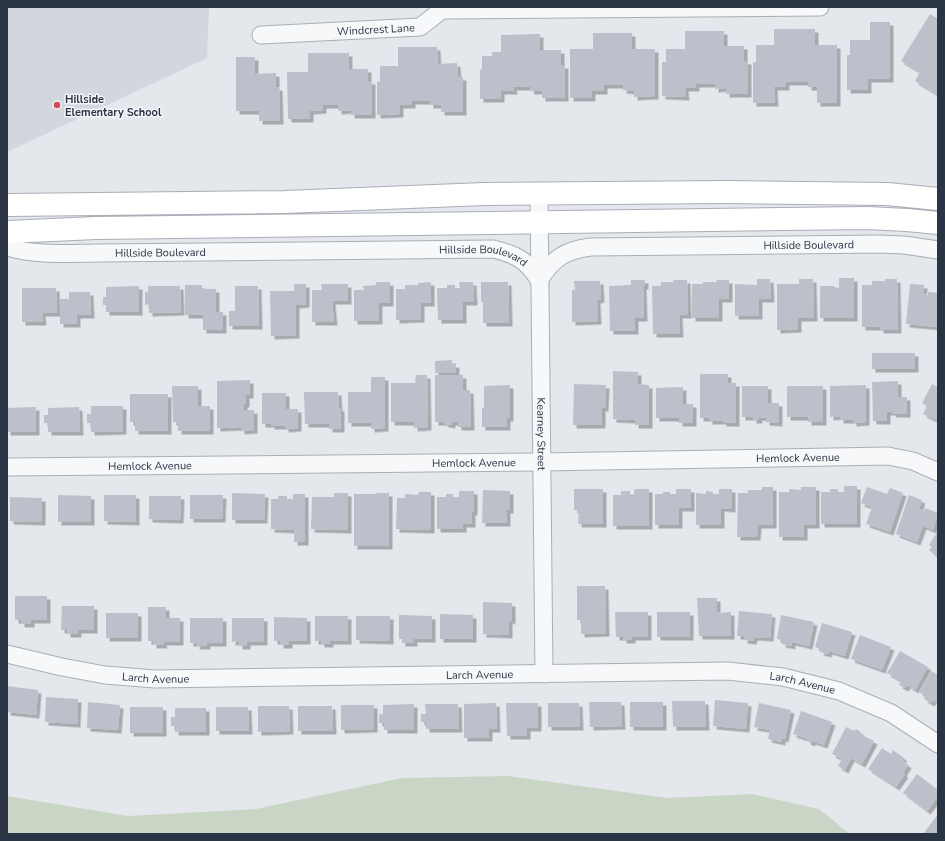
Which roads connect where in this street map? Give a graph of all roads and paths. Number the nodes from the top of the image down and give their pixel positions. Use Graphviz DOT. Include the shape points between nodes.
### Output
graph roads {
  1 [pos="820,7"];
  2 [pos="261,35"];
  3 [pos="539,194"];
  4 [pos="938,199"];
  5 [pos="7,205"];
  6 [pos="539,222"];
  7 [pos="938,223"];
  8 [pos="7,232"];
  9 [pos="7,246"];
  10 [pos="938,250"];
  11 [pos="539,280"];
  12 [pos="541,462"];
  13 [pos="7,467"];
  14 [pos="938,472"];
  15 [pos="7,654"];
  16 [pos="544,674"];
  17 [pos="938,744"];
  1 -- 2 [label="street, Windcrest Lane" via="442,10 420,27"];
  3 -- 4 [label="main road" via="887,194"];
  3 -- 5 [label="main road" via="444,195 286,202"];
  3 -- 6 [label="street, Kearney Street"];
  6 -- 7 [label="main road" via="866,218"];
  6 -- 8 [label="main road" via="96,228"];
  6 -- 11 [label="street, Kearney Street"];
  9 -- 11 [label="street, Hillside Boulevard" via="27,251 100,253 493,249 521,259"];
  10 -- 11 [label="street, Hillside Boulevard" via="880,244 581,248 563,254"];
  11 -- 12 [label="street, Kearney Street"];
  12 -- 13 [label="street, Hemlock Avenue"];
  12 -- 14 [label="street, Hemlock Avenue" via="888,456 913,461"];
  12 -- 16 [label="street, Kearney Street"];
  15 -- 16 [label="street, Larch Avenue" via="91,672 155,679"];
  16 -- 17 [label="street, Larch Avenue" via="728,671 783,677 839,691 891,713"];
}
